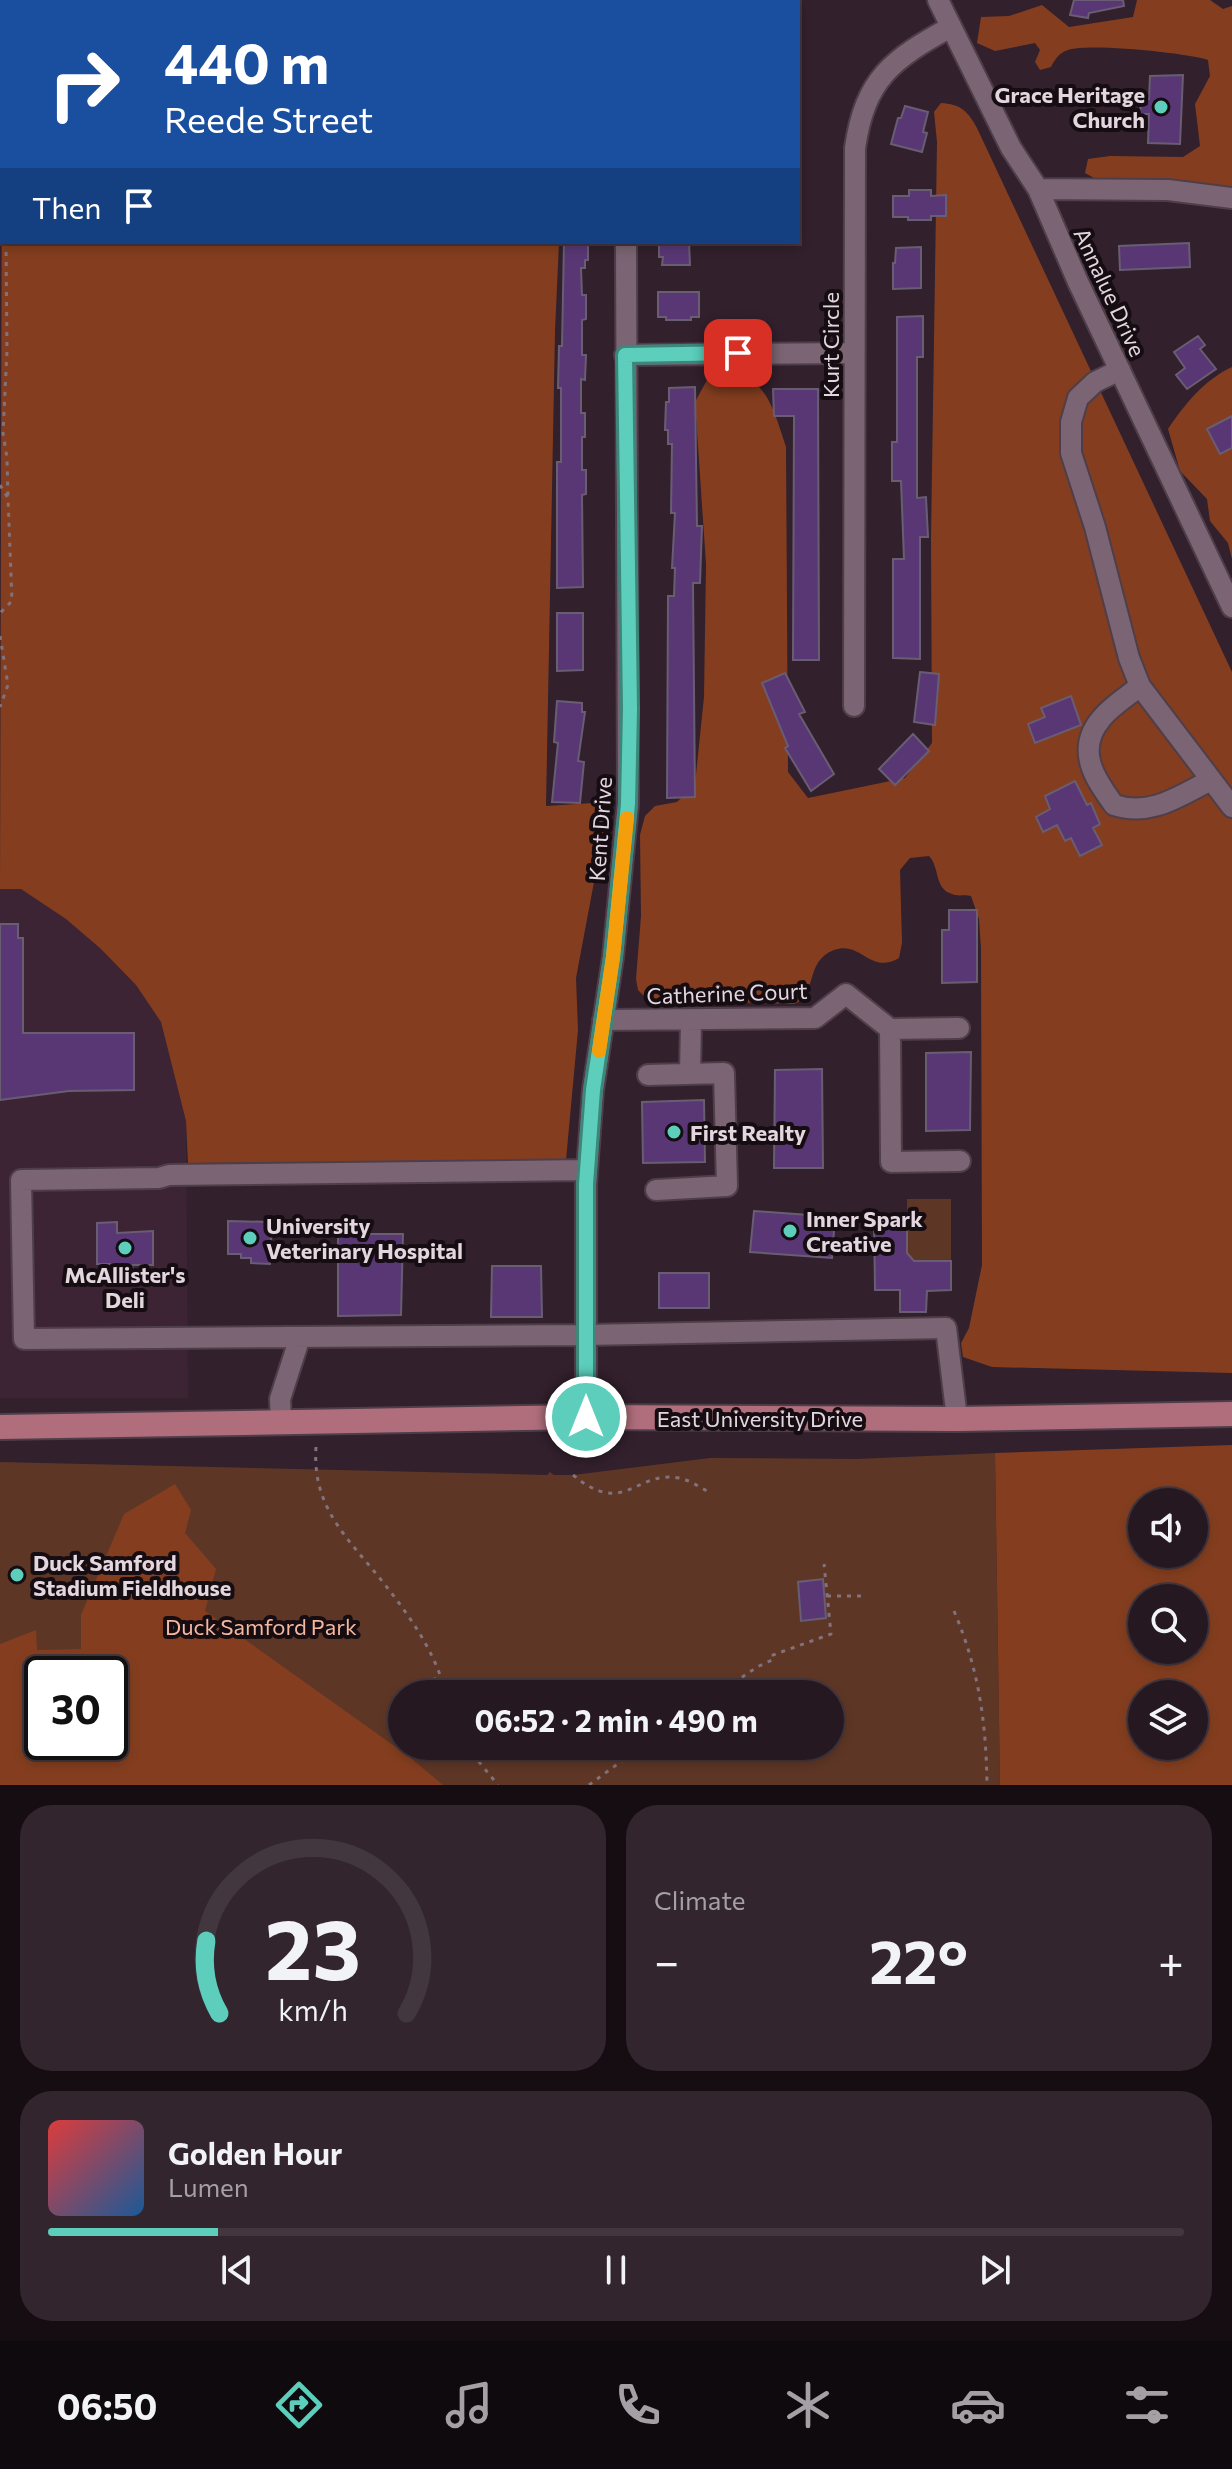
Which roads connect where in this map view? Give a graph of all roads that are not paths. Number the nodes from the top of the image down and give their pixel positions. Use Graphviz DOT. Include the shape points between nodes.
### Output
graph roads {
  1 [pos="938,0"];
  2 [pos="951,27"];
  3 [pos="1038,189"];
  4 [pos="1232,198"];
  5 [pos="626,244"];
  6 [pos="853,353"];
  7 [pos="625,355"];
  8 [pos="1120,370"];
  9 [pos="1232,607"];
  10 [pos="1140,686"];
  11 [pos="854,706"];
  12 [pos="1211,780"];
  13 [pos="1232,807"];
  14 [pos="603,1020"];
  15 [pos="691,1021"];
  16 [pos="959,1028"];
  17 [pos="890,1029"];
  18 [pos="690,1074"];
  19 [pos="648,1075"];
  20 [pos="960,1161"];
  21 [pos="587,1170"];
  22 [pos="656,1190"];
  23 [pos="586,1335"];
  24 [pos="300,1337"];
  25 [pos="1232,1414"];
  26 [pos="586,1417"];
  27 [pos="957,1419"];
  28 [pos="281,1421"];
  29 [pos="0,1427"];
  1 -- 2 [label="street, Annalue Drive"];
  2 -- 3 [label="street, Annalue Drive" via="1011,148"];
  2 -- 6 [label="street, Kurt Circle" via="890,67 859,119"];
  3 -- 4 [label="street" via="1168,190"];
  3 -- 8 [label="street, Annalue Drive"];
  5 -- 7 [label="street, Kent Drive"];
  6 -- 7 [label="street"];
  6 -- 11 [label="street, Kurt Circle"];
  7 -- 14 [label="street, Kent Drive" via="628,804"];
  8 -- 9 [label="street, Annalue Drive"];
  8 -- 10 [label="street" via="1078,398 1071,453"];
  10 -- 12 [label="street"];
  10 -- 12 [label="street" via="1100,719 1091,740 1089,763 1114,805 1131,811 1161,806"];
  12 -- 13 [label="street"];
  14 -- 15 [label="street, Catherine Court"];
  14 -- 21 [label="street, Kent Drive"];
  15 -- 17 [label="street, Catherine Court" via="815,1018 846,994"];
  15 -- 18 [label="street"];
  16 -- 17 [label="street"];
  17 -- 20 [label="street" via="891,1162"];
  18 -- 19 [label="street"];
  18 -- 22 [label="street" via="724,1073 727,1186"];
  21 -- 23 [label="street, Kent Drive"];
  21 -- 24 [label="street" via="21,1180 24,1339"];
  23 -- 24 [label="street"];
  23 -- 26 [label="street, Kent Drive"];
  23 -- 27 [label="street" via="946,1328"];
  24 -- 28 [label="street" via="280,1399"];
  25 -- 27 [label="main road, East University Drive"];
  26 -- 27 [label="main road, East University Drive"];
  26 -- 28 [label="main road, East University Drive"];
  28 -- 29 [label="main road, East University Drive"];
}
